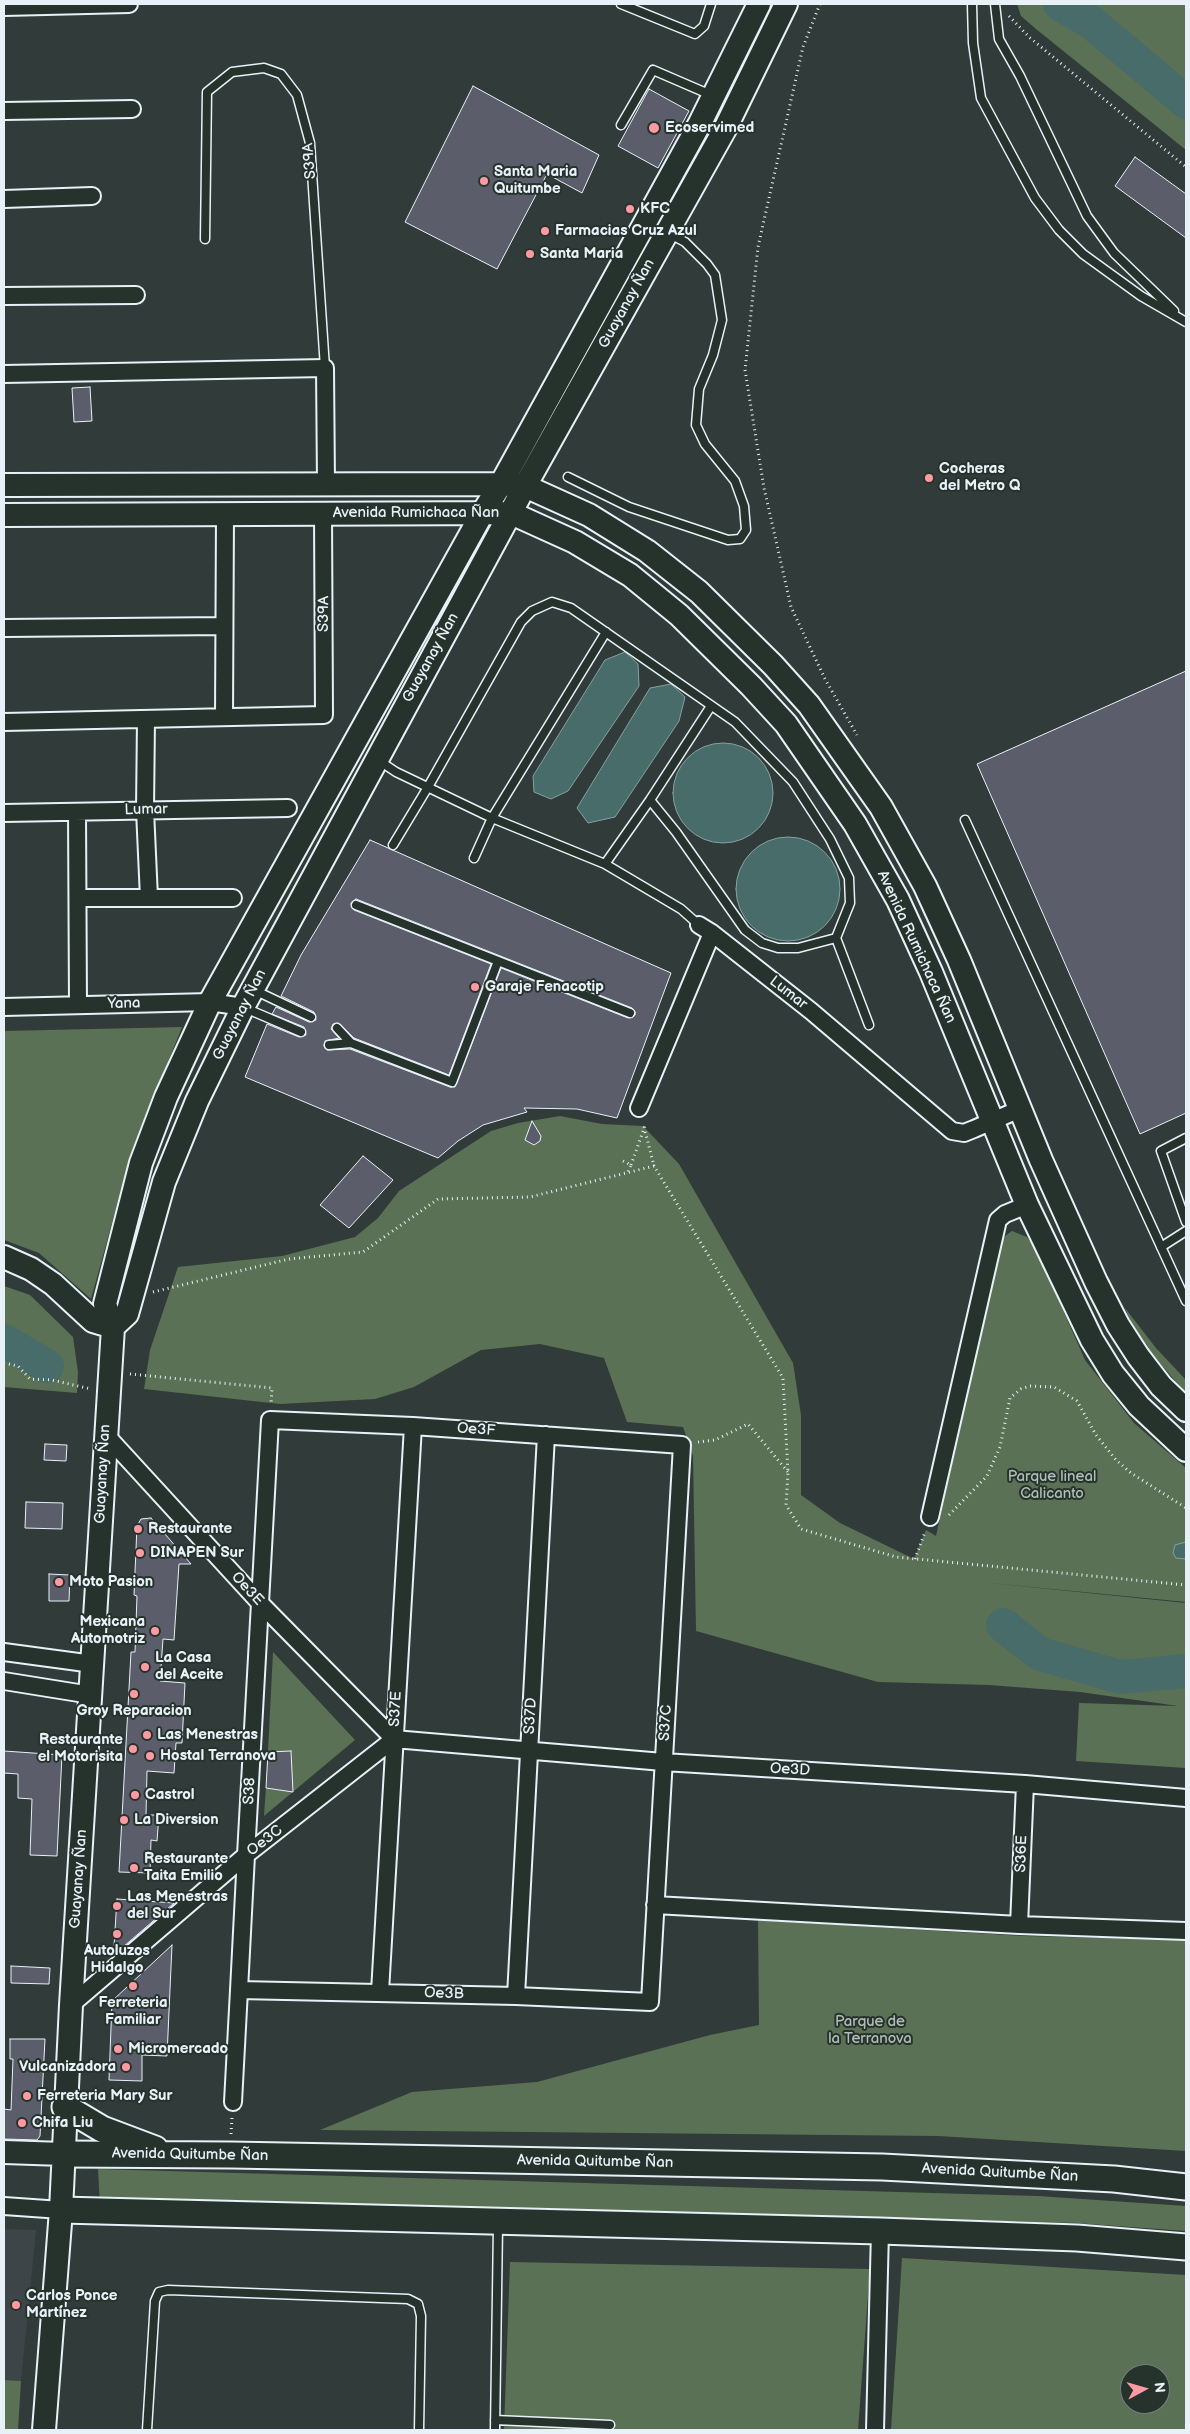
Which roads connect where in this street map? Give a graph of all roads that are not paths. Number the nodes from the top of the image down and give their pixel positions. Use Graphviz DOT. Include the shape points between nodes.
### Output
graph roads {
  1 [pos="105,4"];
  2 [pos="129,4"];
  3 [pos="621,4"];
  4 [pos="711,4"];
  5 [pos="759,4"];
  6 [pos="786,4"];
  7 [pos="972,4"];
  8 [pos="995,4"];
  9 [pos="4,7"];
  10 [pos="713,96"];
  11 [pos="132,109"];
  12 [pos="4,111"];
  13 [pos="621,125"];
  14 [pos="92,196"];
  15 [pos="4,199"];
  16 [pos="666,233"];
  17 [pos="205,239"];
  18 [pos="136,295"];
  19 [pos="4,296"];
  20 [pos="1186,322"];
  21 [pos="325,368"];
  22 [pos="4,374"];
  23 [pos="568,477"];
  24 [pos="326,484"];
  25 [pos="501,484"];
  26 [pos="4,485"];
  27 [pos="525,486"];
  28 [pos="483,512"];
  29 [pos="323,513"];
  30 [pos="511,513"];
  31 [pos="225,514"];
  32 [pos="4,515"];
  33 [pos="224,626"];
  34 [pos="4,628"];
  35 [pos="606,632"];
  36 [pos="712,706"];
  37 [pos="224,718"];
  38 [pos="146,719"];
  39 [pos="4,722"];
  40 [pos="376,760"];
  41 [pos="428,787"];
  42 [pos="324,796"];
  43 [pos="650,800"];
  44 [pos="288,808"];
  45 [pos="348,809"];
  46 [pos="146,810"];
  47 [pos="78,812"];
  48 [pos="4,813"];
  49 [pos="492,818"];
  50 [pos="965,820"];
  51 [pos="392,845"];
  52 [pos="474,858"];
  53 [pos="605,864"];
  54 [pos="78,898"];
  55 [pos="149,898"];
  56 [pos="233,898"];
  57 [pos="356,905"];
  58 [pos="705,929"];
  59 [pos="836,938"];
  60 [pos="498,961"];
  61 [pos="248,998"];
  62 [pos="210,1002"];
  63 [pos="78,1006"];
  64 [pos="4,1007"];
  65 [pos="630,1013"];
  66 [pos="311,1017"];
  67 [pos="869,1025"];
  68 [pos="337,1028"];
  69 [pos="301,1032"];
  70 [pos="351,1043"];
  71 [pos="330,1045"];
  72 [pos="639,1108"];
  73 [pos="1020,1109"];
  74 [pos="992,1121"];
  75 [pos="1186,1138"];
  76 [pos="1027,1205"];
  77 [pos="1186,1222"];
  78 [pos="1186,1231"];
  79 [pos="1161,1247"];
  80 [pos="4,1257"];
  81 [pos="1186,1301"];
  82 [pos="112,1327"];
  83 [pos="1186,1410"];
  84 [pos="270,1420"];
  85 [pos="413,1426"];
  86 [pos="105,1434"];
  87 [pos="546,1435"];
  88 [pos="682,1445"];
  89 [pos="1186,1450"];
  90 [pos="930,1517"];
  91 [pos="260,1604"];
  92 [pos="4,1652"];
  93 [pos="93,1664"];
  94 [pos="4,1681"];
  95 [pos="91,1695"];
  96 [pos="394,1739"];
  97 [pos="530,1752"];
  98 [pos="663,1762"];
  99 [pos="1024,1784"];
  100 [pos="1186,1798"];
  101 [pos="246,1855"];
  102 [pos="655,1905"];
  103 [pos="1019,1925"];
  104 [pos="1186,1931"];
  105 [pos="239,1990"];
  106 [pos="380,1992"];
  107 [pos="516,1996"];
  108 [pos="650,2002"];
  109 [pos="71,2005"];
  110 [pos="233,2102"];
  111 [pos="65,2107"];
  112 [pos="4,2152"];
  113 [pos="63,2154"];
  114 [pos="172,2154"];
  115 [pos="1186,2186"];
  116 [pos="4,2196"];
  117 [pos="10,2207"];
  118 [pos="61,2210"];
  119 [pos="498,2221"];
  120 [pos="880,2231"];
  121 [pos="1186,2247"];
  122 [pos="495,2420"];
  123 [pos="610,2425"];
  124 [pos="44,2430"];
  125 [pos="147,2430"];
  126 [pos="419,2430"];
  127 [pos="495,2430"];
  128 [pos="875,2430"];
  1 -- 2 [label="street"];
  1 -- 9 [label="street"];
  3 -- 4 [label="lane" via="695,34 704,26"];
  5 -- 10 [label="main road, Guayanay Ñan"];
  6 -- 16 [label="main road, Guayanay Ñan" via="725,129"];
  7 -- 20 [label="lane" via="973,43 981,98 1035,198 1082,254 1140,296"];
  8 -- 20 [label="lane" via="999,39 1087,216 1114,253"];
  10 -- 13 [label="lane" via="653,70"];
  10 -- 25 [label="main road, Guayanay Ñan"];
  11 -- 12 [label="street"];
  14 -- 15 [label="street"];
  16 -- 23 [label="lane" via="685,242 715,276 722,320 714,355 699,389 696,426 705,444 735,481 744,506 746,530 740,539 728,540 629,507"];
  16 -- 27 [label="main road, Guayanay Ñan"];
  17 -- 21 [label="lane, S39A" via="206,92 232,72 264,68 281,74 297,95 310,143"];
  18 -- 19 [label="street"];
  21 -- 22 [label="street"];
  21 -- 24 [label="street, S39A"];
  24 -- 25 [label="main road, Avenida Rumichaca Ñan"];
  24 -- 26 [label="main road, Avenida Rumichaca Ñan"];
  25 -- 27 [label="main road, Avenida Rumichaca Ñan"];
  25 -- 28 [label="main road, Guayanay Ñan"];
  27 -- 30 [label="main road, Guayanay Ñan"];
  27 -- 73 [label="main road, Avenida Rumichaca Ñan" via="589,515 647,551 699,592 809,705 881,807 925,886"];
  28 -- 29 [label="main road, Avenida Rumichaca Ñan"];
  28 -- 30 [label="main road, Avenida Rumichaca Ñan"];
  28 -- 42 [label="main road, Guayanay Ñan"];
  29 -- 31 [label="main road, Avenida Rumichaca Ñan"];
  29 -- 37 [label="street, S39A" via="324,715"];
  30 -- 40 [label="main road, Guayanay Ñan"];
  30 -- 74 [label="main road, Avenida Rumichaca Ñan" via="575,542 630,576 679,615 786,724 856,824 898,900"];
  31 -- 32 [label="main road, Avenida Rumichaca Ñan"];
  31 -- 33 [label="street"];
  33 -- 34 [label="street"];
  33 -- 37 [label="street"];
  35 -- 36 [label="lane"];
  35 -- 41 [label="lane" via="571,608 552,602 532,611 521,622"];
  35 -- 49 [label="lane"];
  36 -- 43 [label="lane"];
  36 -- 59 [label="lane" via="735,722 794,782 830,839 850,878 850,903"];
  37 -- 38 [label="street"];
  38 -- 39 [label="street"];
  38 -- 46 [label="street"];
  40 -- 41 [label="lane"];
  40 -- 45 [label="main road, Guayanay Ñan"];
  41 -- 49 [label="lane"];
  41 -- 51 [label="lane"];
  42 -- 45 [label="main road"];
  42 -- 62 [label="main road, Guayanay Ñan"];
  43 -- 53 [label="lane"];
  43 -- 59 [label="lane" via="745,930 778,948 805,946"];
  44 -- 46 [label="street, Lumar"];
  45 -- 61 [label="main road, Guayanay Ñan"];
  46 -- 47 [label="street, Lumar"];
  46 -- 55 [label="street"];
  47 -- 48 [label="street, Lumar"];
  47 -- 54 [label="street"];
  49 -- 52 [label="lane"];
  49 -- 53 [label="lane"];
  50 -- 79 [label="lane"];
  53 -- 58 [label="lane" via="681,910"];
  54 -- 55 [label="street"];
  54 -- 63 [label="street"];
  55 -- 56 [label="street"];
  57 -- 60 [label="lane"];
  58 -- 72 [label="street"];
  58 -- 74 [label="street, Lumar" via="811,1011 952,1131 964,1133"];
  59 -- 67 [label="lane"];
  60 -- 65 [label="lane"];
  60 -- 70 [label="lane" via="452,1082"];
  61 -- 62 [label="street, Yana"];
  61 -- 66 [label="lane"];
  61 -- 69 [label="lane"];
  61 -- 82 [label="main road, Guayanay Ñan" via="197,1101 164,1182 127,1314"];
  62 -- 63 [label="street, Yana"];
  62 -- 82 [label="main road, Guayanay Ñan" via="166,1097 141,1163 105,1304"];
  63 -- 64 [label="street, Yana"];
  68 -- 70 [label="lane"];
  70 -- 71 [label="lane"];
  73 -- 74 [label="street, Lumar"];
  73 -- 83 [label="main road, Avenida Rumichaca Ñan" via="1118,1325 1161,1386"];
  74 -- 76 [label="main road, Avenida Rumichaca Ñan"];
  75 -- 77 [label="lane" via="1161,1151"];
  76 -- 89 [label="main road, Avenida Rumichaca Ñan" via="1068,1296 1113,1374 1139,1406"];
  76 -- 90 [label="street" via="998,1220"];
  78 -- 79 [label="lane"];
  79 -- 81 [label="lane"];
  80 -- 82 [label="main road" via="54,1284 94,1321"];
  82 -- 86 [label="main road, Guayanay Ñan"];
  84 -- 85 [label="street, Oe3F"];
  84 -- 91 [label="street, S38"];
  85 -- 87 [label="street, Oe3F"];
  85 -- 96 [label="street, S37E"];
  86 -- 91 [label="street, Oe3E"];
  86 -- 93 [label="main road, Guayanay Ñan"];
  87 -- 88 [label="street, Oe3F"];
  87 -- 97 [label="street, S37D"];
  88 -- 98 [label="street, S37C"];
  91 -- 96 [label="street, Oe3E"];
  91 -- 101 [label="street, S38"];
  92 -- 93 [label="street"];
  93 -- 95 [label="main road, Guayanay Ñan"];
  94 -- 95 [label="street"];
  95 -- 109 [label="main road, Guayanay Ñan"];
  96 -- 97 [label="street, Oe3D"];
  96 -- 101 [label="street, Oe3C"];
  96 -- 106 [label="street, S37E"];
  97 -- 98 [label="street, Oe3D"];
  97 -- 107 [label="street, S37D"];
  98 -- 99 [label="street, Oe3D"];
  98 -- 102 [label="street, S37C"];
  99 -- 100 [label="street, Oe3D"];
  99 -- 103 [label="street, S36E"];
  101 -- 105 [label="street, S38"];
  101 -- 109 [label="street, Oe3C"];
  102 -- 103 [label="street"];
  102 -- 108 [label="street, S37C"];
  103 -- 104 [label="street"];
  105 -- 106 [label="street, Oe3B"];
  105 -- 110 [label="street, S38"];
  106 -- 107 [label="street, Oe3B"];
  107 -- 108 [label="street, Oe3B"];
  109 -- 111 [label="main road, Guayanay Ñan"];
  111 -- 113 [label="main road, Guayanay Ñan"];
  111 -- 114 [label="main road" via="102,2129"];
  112 -- 113 [label="main road, Avenida Quitumbe Ñan"];
  113 -- 114 [label="main road, Avenida Quitumbe Ñan"];
  113 -- 118 [label="main road, Guayanay Ñan"];
  114 -- 115 [label="main road, Avenida Quitumbe Ñan" via="882,2167"];
  116 -- 117 [label="street"];
  117 -- 118 [label="street"];
  118 -- 119 [label="main road"];
  118 -- 124 [label="main road, Guayanay Ñan"];
  119 -- 120 [label="main road"];
  119 -- 122 [label="lane"];
  120 -- 121 [label="main road" via="1078,2238"];
  120 -- 128 [label="street"];
  122 -- 123 [label="lane"];
  122 -- 127 [label="lane"];
  125 -- 126 [label="lane" via="155,2301 158,2292 168,2290 408,2299 418,2304 421,2316"];
}
